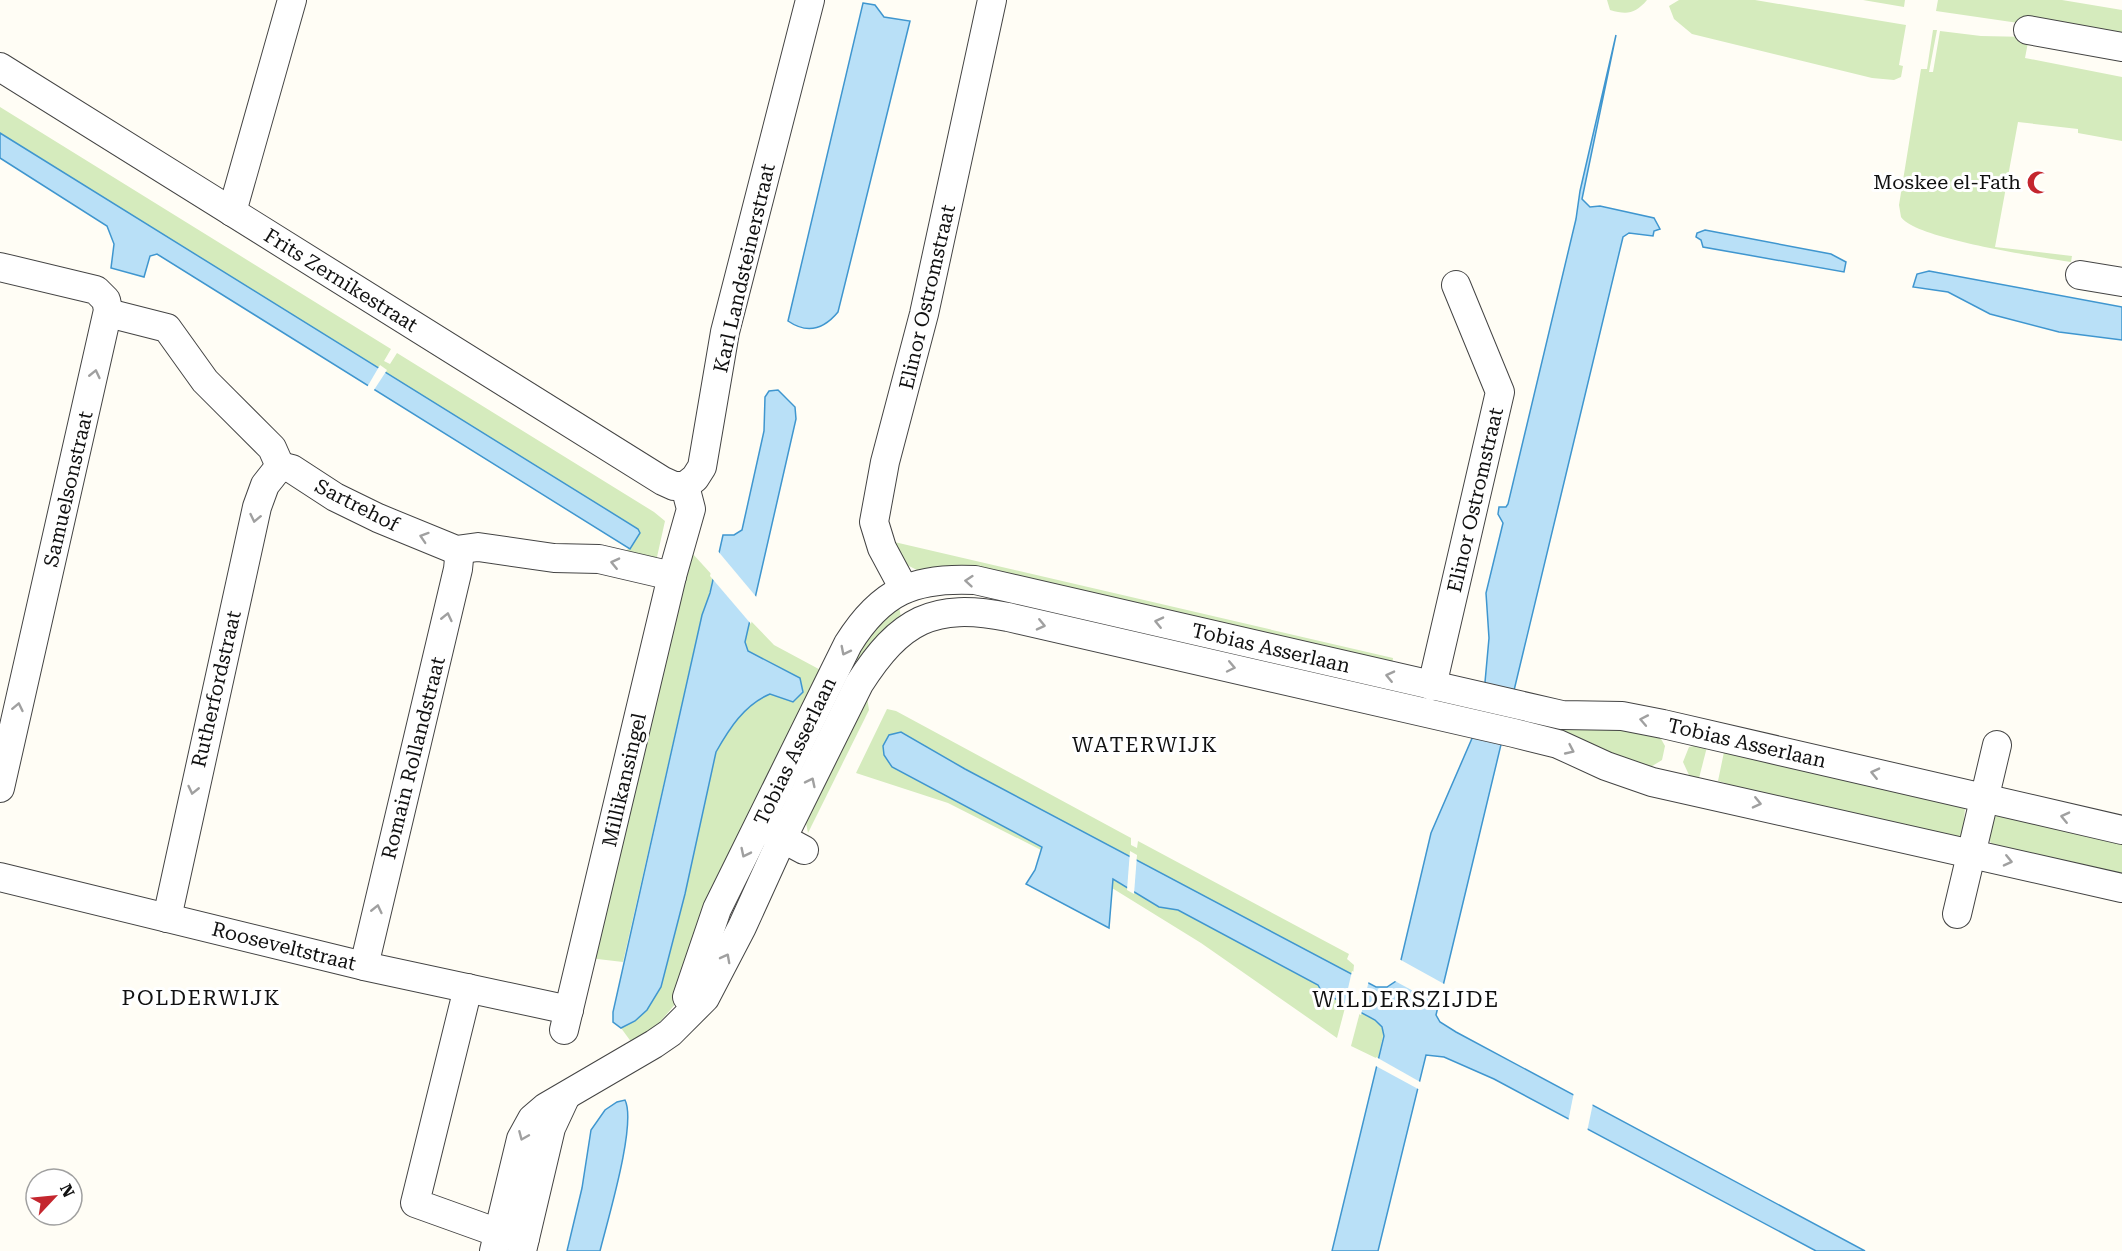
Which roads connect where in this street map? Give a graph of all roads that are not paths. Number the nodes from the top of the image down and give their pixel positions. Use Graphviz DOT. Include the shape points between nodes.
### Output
graph roads {
  1 [pos="292,0"];
  2 [pos="810,0"];
  3 [pos="992,0"];
  4 [pos="2028,30"];
  5 [pos="2122,47"];
  6 [pos="0,67"];
  7 [pos="232,212"];
  8 [pos="0,267"];
  9 [pos="2080,275"];
  10 [pos="2122,282"];
  11 [pos="1456,285"];
  12 [pos="108,314"];
  13 [pos="280,466"];
  14 [pos="685,486"];
  15 [pos="456,550"];
  16 [pos="672,576"];
  17 [pos="904,589"];
  18 [pos="1432,686"];
  19 [pos="1465,707"];
  20 [pos="1518,719"];
  21 [pos="1997,745"];
  22 [pos="3,776"];
  23 [pos="1984,799"];
  24 [pos="2122,830"];
  25 [pos="782,838"];
  26 [pos="1972,852"];
  27 [pos="0,877"];
  28 [pos="2122,888"];
  29 [pos="1957,914"];
  30 [pos="167,918"];
  31 [pos="364,966"];
  32 [pos="468,988"];
  33 [pos="567,1020"];
  34 [pos="510,1243"];
  1 -- 7 [label="street"];
  2 -- 14 [label="street, Karl Landsteinerstraat" via="725,332 702,467"];
  3 -- 17 [label="street, Elinor Ostromstraat" via="874,522"];
  4 -- 5 [label="street"];
  6 -- 7 [label="street, Frits Zernikestraat"];
  7 -- 14 [label="street, Frits Zernikestraat" via="663,481"];
  8 -- 12 [label="street" via="96,290 106,300"];
  9 -- 10 [label="street"];
  11 -- 18 [label="street, Elinor Ostromstraat" via="1500,392"];
  12 -- 13 [label="street" via="167,328 205,381 272,448"];
  22 -- 12 [label="street, Samuelsonstraat, one-way"];
  15 -- 13 [label="street, Sartrehof, one-way" via="378,518"];
  13 -- 30 [label="street, Rutherfordstraat, one-way" via="265,485 257,507"];
  14 -- 16 [label="street, Millikansingel" via="691,509"];
  16 -- 15 [label="street, Sartrehof, one-way" via="599,559 554,558 478,547"];
  31 -- 15 [label="street, Romain Rollandstraat, one-way" via="458,569"];
  16 -- 33 [label="street, Millikansingel"];
  18 -- 17 [label="street, Tobias Asserlaan, one-way" via="975,580 943,579"];
  17 -- 25 [label="street, Tobias Asserlaan, one-way" via="862,621 848,644"];
  18 -- 19 [label="street, Tobias Asserlaan"];
  19 -- 20 [label="street, Tobias Asserlaan"];
  25 -- 19 [label="street, Tobias Asserlaan, one-way" via="859,684 875,660 903,630 945,613 974,610"];
  23 -- 20 [label="street, Tobias Asserlaan, one-way" via="1622,716"];
  20 -- 26 [label="street, Tobias Asserlaan, one-way" via="1558,744 1652,782"];
  21 -- 23 [label="street"];
  24 -- 23 [label="street, Tobias Asserlaan, one-way"];
  23 -- 26 [label="street"];
  25 -- 34 [label="street, Tobias Asserlaan" via="709,931 681,1022 654,1044 565,1098"];
  26 -- 28 [label="street, Tobias Asserlaan, one-way"];
  26 -- 29 [label="street"];
  27 -- 30 [label="street, Rooseveltstraat"];
  30 -- 31 [label="street, Rooseveltstraat"];
  31 -- 32 [label="street, Rooseveltstraat"];
  32 -- 33 [label="street, Rooseveltstraat"];
  32 -- 34 [label="street" via="415,1203"];
}
